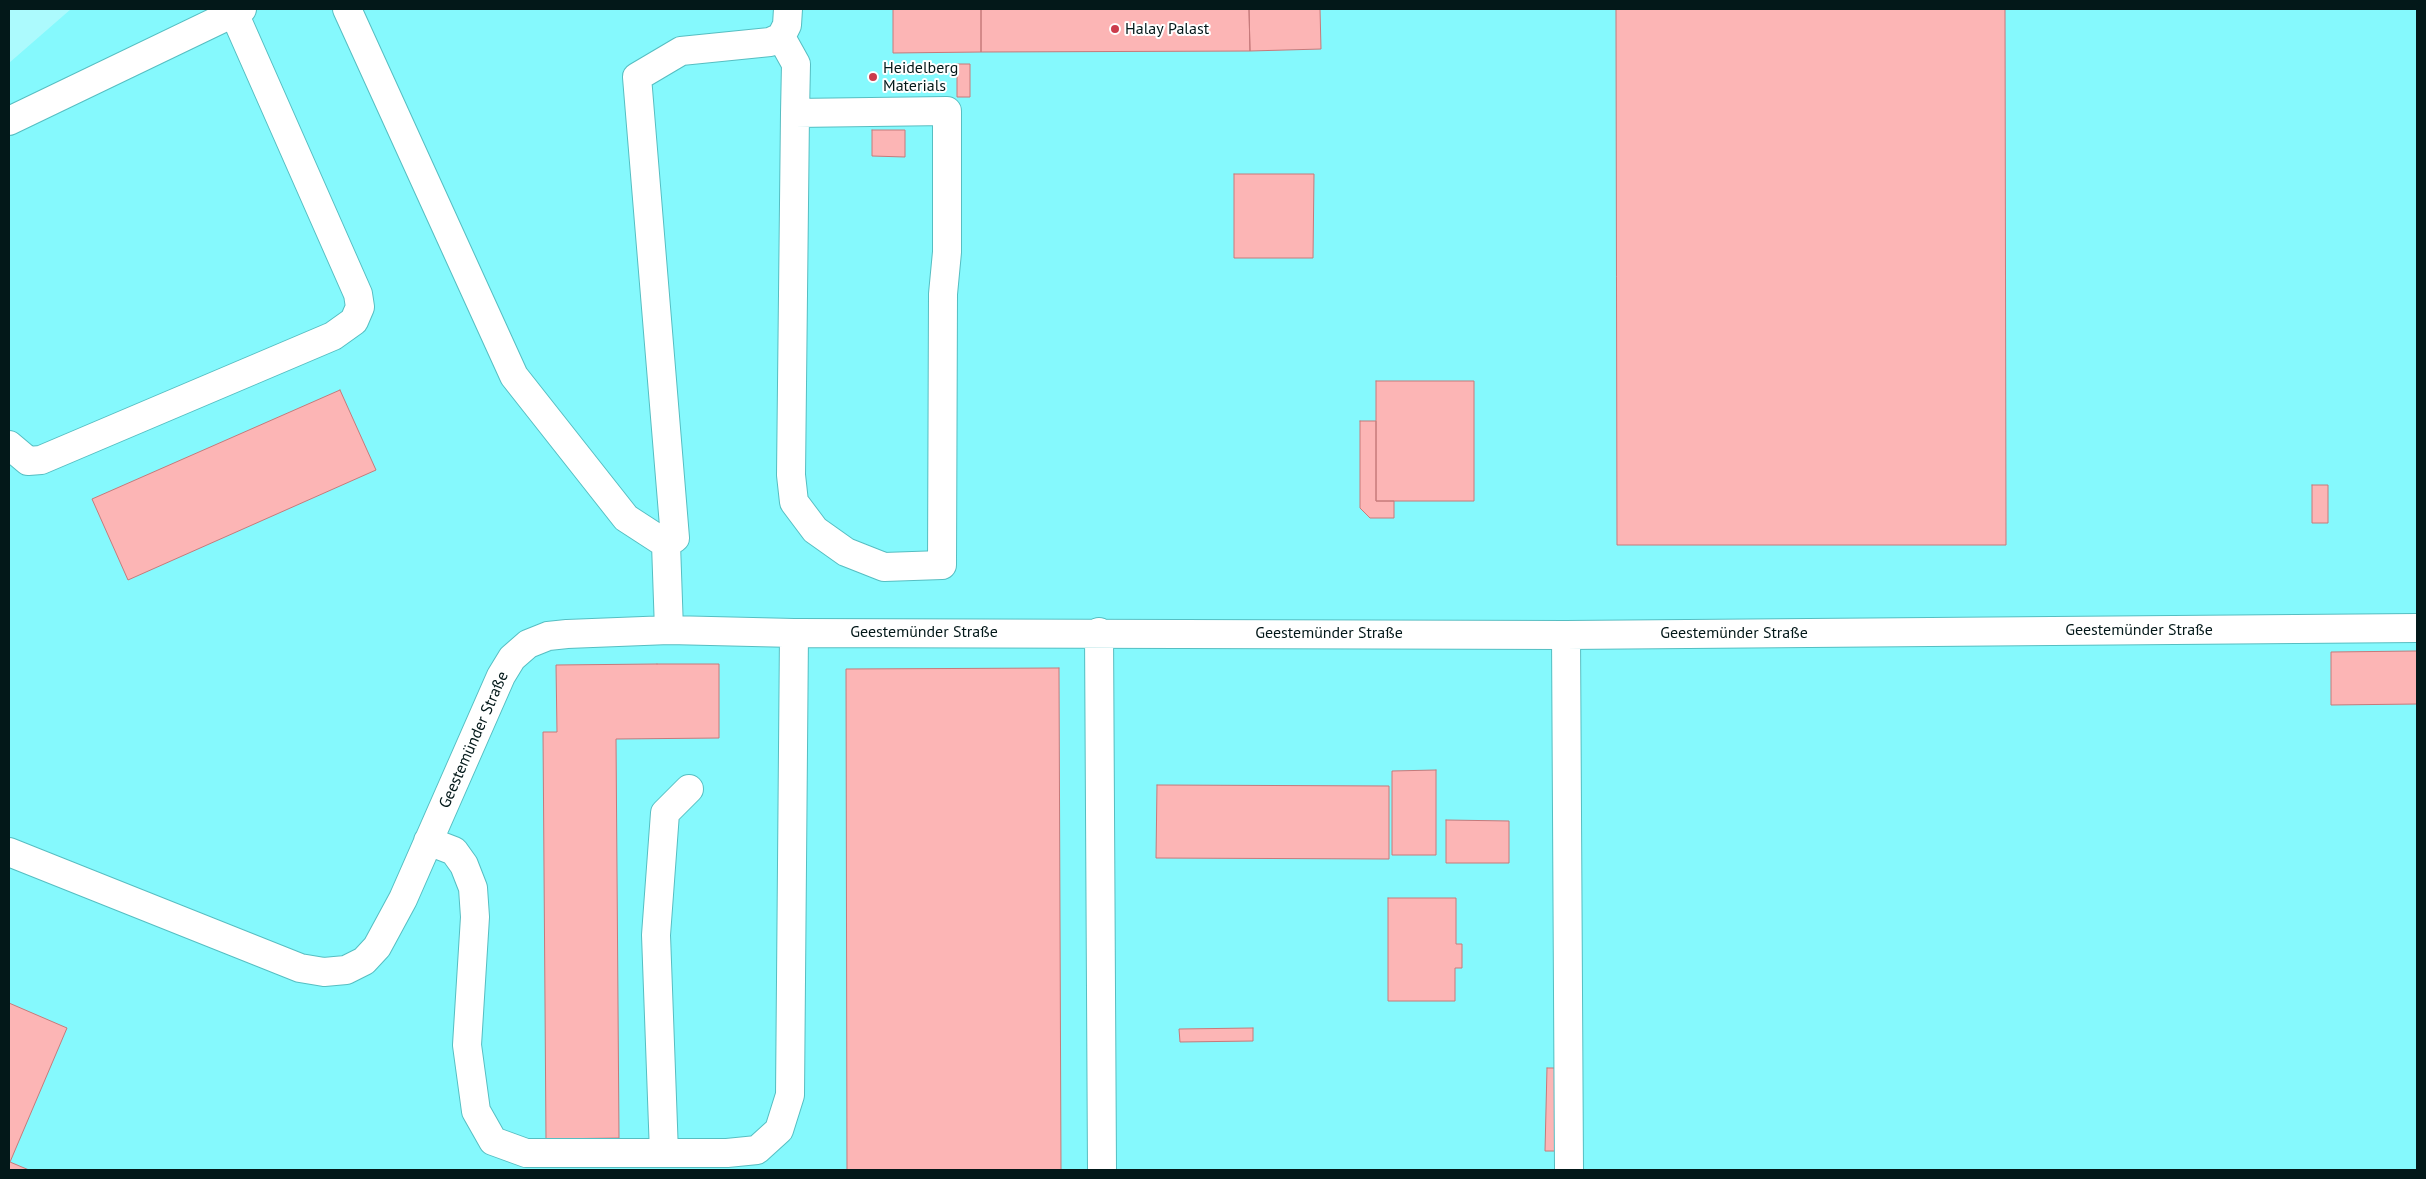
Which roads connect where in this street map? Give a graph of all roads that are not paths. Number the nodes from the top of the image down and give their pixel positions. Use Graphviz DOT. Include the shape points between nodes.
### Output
graph roads {
  1 [pos="347,9"];
  2 [pos="788,9"];
  3 [pos="238,11"];
  4 [pos="781,36"];
  5 [pos="795,113"];
  6 [pos="9,121"];
  7 [pos="9,445"];
  8 [pos="666,544"];
  9 [pos="2417,628"];
  10 [pos="669,630"];
  11 [pos="1099,632"];
  12 [pos="794,633"];
  13 [pos="1566,635"];
  14 [pos="689,789"];
  15 [pos="428,842"];
  16 [pos="9,852"];
  17 [pos="664,1152"];
  18 [pos="1102,1170"];
  19 [pos="1569,1170"];
  1 -- 8 [label="street" via="514,376 626,518"];
  2 -- 4 [label="street" via="787,25"];
  3 -- 6 [label="street"];
  3 -- 7 [label="street" via="358,294 360,307 354,321 333,336 41,460 28,461"];
  4 -- 5 [label="street" via="796,64"];
  4 -- 8 [label="street" via="770,42 681,51 637,77 675,538"];
  5 -- 5 [label="street" via="791,475 794,502 816,530 846,552 884,567 942,565 947,111"];
  8 -- 10 [label="street"];
  9 -- 13 [label="street, Geestemünder Straße"];
  10 -- 12 [label="street, Geestemünder Straße"];
  10 -- 15 [label="street, Geestemünder Straße" via="548,636 528,644 512,658 501,676"];
  11 -- 12 [label="street, Geestemünder Straße"];
  11 -- 13 [label="street, Geestemünder Straße"];
  11 -- 18 [label="street"];
  12 -- 17 [label="street" via="790,1095 779,1130 757,1150"];
  13 -- 19 [label="street"];
  14 -- 17 [label="street" via="665,813 657,926"];
  15 -- 16 [label="street, Geestemünder Straße" via="377,947 364,961 346,970 324,972 300,968"];
  15 -- 17 [label="street" via="454,851 464,865 472,888 475,917 467,1045 476,1111 493,1141 526,1153"];
}
